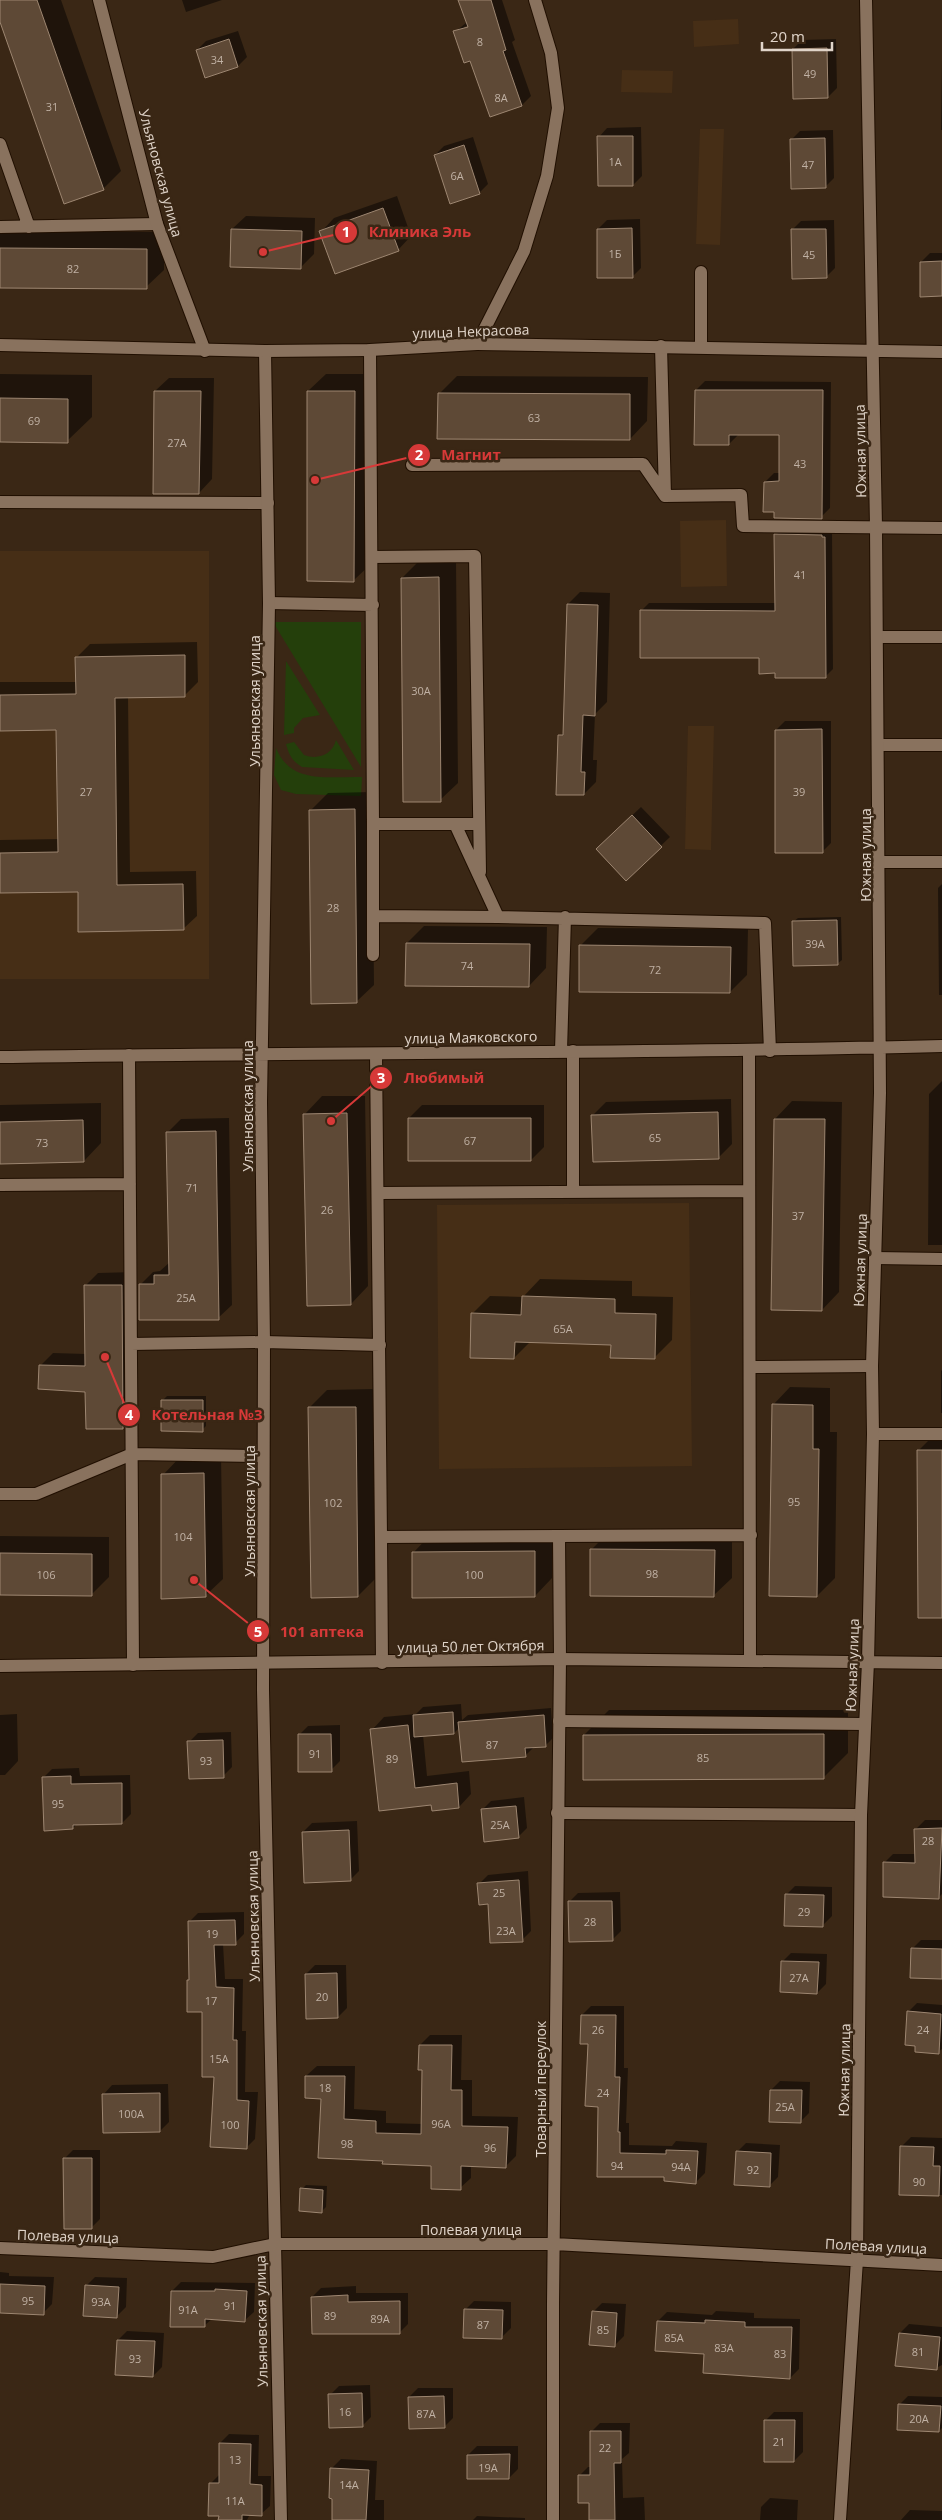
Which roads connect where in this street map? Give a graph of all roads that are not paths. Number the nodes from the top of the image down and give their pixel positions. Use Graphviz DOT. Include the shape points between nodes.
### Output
graph roads {
  1 [pos="99,0"];
  2 [pos="535,0"];
  3 [pos="866,0"];
  4 [pos="0,144"];
  5 [pos="157,224"];
  6 [pos="0,227"];
  7 [pos="28,227"];
  8 [pos="701,272"];
  9 [pos="478,344"];
  10 [pos="0,345"];
  11 [pos="661,346"];
  12 [pos="701,347"];
  13 [pos="370,350"];
  14 [pos="206,351"];
  15 [pos="265,351"];
  16 [pos="873,351"];
  17 [pos="942,352"];
  18 [pos="412,465"];
  19 [pos="665,496"];
  20 [pos="0,502"];
  21 [pos="268,503"];
  22 [pos="876,527"];
  23 [pos="942,528"];
  24 [pos="373,557"];
  25 [pos="269,603"];
  26 [pos="373,605"];
  27 [pos="878,637"];
  28 [pos="942,638"];
  29 [pos="879,745"];
  30 [pos="942,745"];
  31 [pos="373,824"];
  32 [pos="455,824"];
  33 [pos="479,824"];
  34 [pos="880,862"];
  35 [pos="942,862"];
  36 [pos="480,877"];
  37 [pos="373,916"];
  38 [pos="498,917"];
  39 [pos="564,917"];
  40 [pos="373,955"];
  41 [pos="942,1046"];
  42 [pos="880,1048"];
  43 [pos="567,1051"];
  44 [pos="770,1051"];
  45 [pos="749,1052"];
  46 [pos="262,1054"];
  47 [pos="376,1054"];
  48 [pos="129,1055"];
  49 [pos="0,1057"];
  50 [pos="130,1184"];
  51 [pos="0,1185"];
  52 [pos="749,1191"];
  53 [pos="573,1192"];
  54 [pos="379,1193"];
  55 [pos="875,1258"];
  56 [pos="942,1259"];
  57 [pos="264,1342"];
  58 [pos="131,1344"];
  59 [pos="380,1345"];
  60 [pos="872,1366"];
  61 [pos="750,1367"];
  62 [pos="873,1434"];
  63 [pos="942,1434"];
  64 [pos="132,1454"];
  65 [pos="264,1456"];
  66 [pos="0,1494"];
  67 [pos="751,1535"];
  68 [pos="559,1536"];
  69 [pos="381,1537"];
  70 [pos="560,1659"];
  71 [pos="750,1660"];
  72 [pos="868,1662"];
  73 [pos="264,1663"];
  74 [pos="382,1663"];
  75 [pos="942,1663"];
  76 [pos="134,1664"];
  77 [pos="0,1666"];
  78 [pos="559,1721"];
  79 [pos="865,1724"];
  80 [pos="557,1813"];
  81 [pos="861,1815"];
  82 [pos="275,2244"];
  83 [pos="554,2244"];
  84 [pos="0,2248"];
  85 [pos="857,2260"];
  86 [pos="942,2265"];
  87 [pos="281,2520"];
  88 [pos="553,2520"];
  89 [pos="840,2520"];
  1 -- 5 [label="street, Ульяновская улица"];
  2 -- 9 [label="street" via="551,53 558,108 547,176 524,251"];
  3 -- 16 [label="street, Южная улица"];
  4 -- 7 [label="street"];
  5 -- 7 [label="street"];
  5 -- 14 [label="street, Ульяновская улица"];
  6 -- 7 [label="street"];
  8 -- 12 [label="street"];
  9 -- 11 [label="street, улица Некрасова"];
  9 -- 13 [label="street, улица Некрасова"];
  10 -- 14 [label="street, улица Некрасова"];
  11 -- 12 [label="street, улица Некрасова"];
  11 -- 19 [label="street"];
  12 -- 16 [label="street, улица Некрасова"];
  13 -- 15 [label="street, улица Некрасова"];
  13 -- 24 [label="street"];
  14 -- 15 [label="street, улица Некрасова"];
  15 -- 21 [label="street, Ульяновская улица"];
  16 -- 17 [label="street, улица Некрасова"];
  16 -- 22 [label="street, Южная улица"];
  18 -- 19 [label="street" via="642,464"];
  19 -- 22 [label="street" via="741,495 743,526"];
  20 -- 21 [label="street"];
  21 -- 25 [label="street, Ульяновская улица"];
  22 -- 23 [label="street"];
  22 -- 27 [label="street, Южная улица"];
  24 -- 26 [label="street"];
  24 -- 33 [label="street" via="475,556"];
  25 -- 26 [label="street"];
  25 -- 46 [label="street, Ульяновская улица"];
  26 -- 31 [label="street"];
  27 -- 28 [label="street"];
  27 -- 29 [label="street, Южная улица"];
  29 -- 30 [label="street"];
  29 -- 34 [label="street, Южная улица"];
  31 -- 32 [label="street"];
  31 -- 37 [label="street"];
  32 -- 33 [label="street"];
  32 -- 36 [label="street"];
  33 -- 36 [label="street"];
  34 -- 35 [label="street"];
  34 -- 42 [label="street, Южная улица"];
  36 -- 38 [label="street"];
  37 -- 38 [label="street"];
  37 -- 40 [label="street"];
  38 -- 39 [label="street"];
  39 -- 43 [label="street"];
  39 -- 44 [label="street" via="765,923"];
  41 -- 42 [label="street, улица Маяковского"];
  42 -- 44 [label="street, улица Маяковского"];
  42 -- 55 [label="street, Южная улица"];
  43 -- 45 [label="street, улица Маяковского"];
  43 -- 47 [label="street, улица Маяковского"];
  43 -- 53 [label="street"];
  44 -- 45 [label="street, улица Маяковского"];
  45 -- 52 [label="street"];
  46 -- 47 [label="street, улица Маяковского"];
  46 -- 48 [label="street, улица Маяковского"];
  46 -- 57 [label="street, Ульяновская улица"];
  47 -- 54 [label="street"];
  48 -- 49 [label="street, улица Маяковского"];
  48 -- 50 [label="street"];
  50 -- 51 [label="street"];
  50 -- 58 [label="street"];
  52 -- 53 [label="street"];
  52 -- 61 [label="street"];
  53 -- 54 [label="street"];
  54 -- 59 [label="street"];
  55 -- 56 [label="street"];
  55 -- 60 [label="street, Южная улица"];
  57 -- 58 [label="street"];
  57 -- 59 [label="street"];
  57 -- 65 [label="street, Ульяновская улица"];
  58 -- 64 [label="street"];
  59 -- 69 [label="street"];
  60 -- 61 [label="street"];
  60 -- 62 [label="street, Южная улица"];
  61 -- 67 [label="street"];
  62 -- 63 [label="street"];
  62 -- 72 [label="street, Южная улица"];
  64 -- 65 [label="street"];
  64 -- 66 [label="street" via="36,1494"];
  64 -- 76 [label="street"];
  65 -- 73 [label="street, Ульяновская улица"];
  67 -- 68 [label="street"];
  67 -- 71 [label="street"];
  68 -- 69 [label="street"];
  68 -- 70 [label="street, Товарный переулок"];
  69 -- 74 [label="street"];
  70 -- 71 [label="street, улица 50 лет Октября"];
  70 -- 74 [label="street, улица 50 лет Октября"];
  70 -- 78 [label="street, Товарный переулок"];
  71 -- 72 [label="street, улица 50 лет Октября"];
  72 -- 75 [label="street, улица 50 лет Октября"];
  72 -- 79 [label="street, Южная улица"];
  73 -- 74 [label="street, улица 50 лет Октября"];
  73 -- 76 [label="street, улица 50 лет Октября"];
  73 -- 82 [label="street, Ульяновская улица"];
  76 -- 77 [label="street, улица 50 лет Октября"];
  78 -- 79 [label="street"];
  78 -- 80 [label="street, Товарный переулок"];
  79 -- 81 [label="street, Южная улица"];
  80 -- 81 [label="street"];
  80 -- 83 [label="street, Товарный переулок"];
  81 -- 85 [label="street, Южная улица"];
  82 -- 83 [label="street, Полевая улица"];
  82 -- 84 [label="street, Полевая улица" via="213,2257"];
  82 -- 87 [label="street, Ульяновская улица"];
  83 -- 85 [label="street, Полевая улица"];
  83 -- 88 [label="street, Товарный переулок"];
  85 -- 86 [label="street, Полевая улица"];
  85 -- 89 [label="street, Южная улица"];
}
